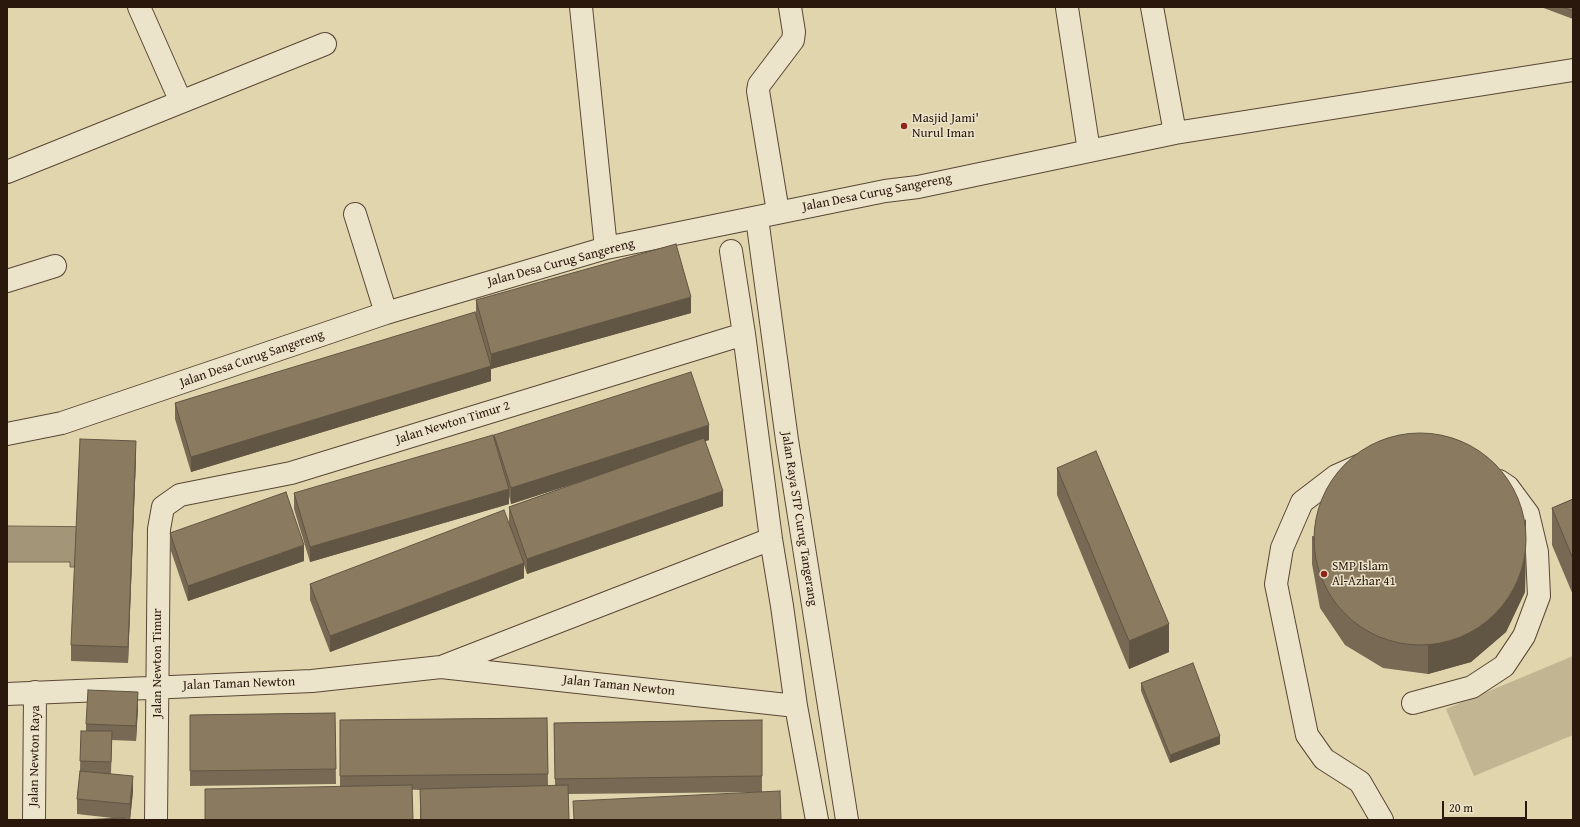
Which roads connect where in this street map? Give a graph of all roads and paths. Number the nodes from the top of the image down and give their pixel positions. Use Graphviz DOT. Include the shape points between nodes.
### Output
graph roads {
  1 [pos="139,7"];
  2 [pos="581,7"];
  3 [pos="790,7"];
  4 [pos="1152,7"];
  5 [pos="1067,8"];
  6 [pos="325,44"];
  7 [pos="1573,70"];
  8 [pos="182,102"];
  9 [pos="1175,133"];
  10 [pos="1089,151"];
  11 [pos="7,172"];
  12 [pos="778,212"];
  13 [pos="355,214"];
  14 [pos="758,218"];
  15 [pos="606,248"];
  16 [pos="731,251"];
  17 [pos="55,266"];
  18 [pos="7,281"];
  19 [pos="386,313"];
  20 [pos="744,334"];
  21 [pos="7,434"];
  22 [pos="1384,458"];
  23 [pos="1486,471"];
  24 [pos="163,507"];
  25 [pos="771,539"];
  26 [pos="441,667"];
  27 [pos="158,687"];
  28 [pos="35,692"];
  29 [pos="7,694"];
  30 [pos="1413,704"];
  31 [pos="796,706"];
  32 [pos="34,820"];
  33 [pos="156,820"];
  34 [pos="817,820"];
  35 [pos="847,820"];
  36 [pos="1382,820"];
  1 -- 8 [label="street"];
  2 -- 15 [label="street"];
  3 -- 12 [label="street" via="793,40 759,85 758,91"];
  4 -- 9 [label="street"];
  5 -- 10 [label="street"];
  6 -- 8 [label="street"];
  7 -- 9 [label="street, Jalan Desa Curug Sangereng"];
  8 -- 11 [label="street"];
  9 -- 10 [label="street, Jalan Desa Curug Sangereng"];
  10 -- 12 [label="street, Jalan Desa Curug Sangereng" via="918,187"];
  12 -- 14 [label="street, Jalan Desa Curug Sangereng"];
  13 -- 19 [label="street"];
  14 -- 15 [label="street, Jalan Desa Curug Sangereng"];
  14 -- 35 [label="street, Jalan Raya STP Curug Tangerang" via="787,440"];
  15 -- 19 [label="street, Jalan Desa Curug Sangereng"];
  16 -- 20 [label="street"];
  17 -- 18 [label="street"];
  19 -- 21 [label="street, Jalan Desa Curug Sangereng" via="62,423"];
  20 -- 24 [label="street, Jalan Newton Timur 2" via="292,473 180,495"];
  20 -- 25 [label="street"];
  22 -- 36 [label="street" via="1370,461 1336,476 1302,502 1282,548 1276,584 1307,735 1324,759 1360,782"];
  23 -- 30 [label="street" via="1508,487 1528,514 1537,552 1539,596 1524,636 1504,666 1472,687"];
  24 -- 27 [label="street, Jalan Newton Timur" via="159,529"];
  25 -- 26 [label="street, Jalan Taman Newton"];
  25 -- 31 [label="street"];
  26 -- 27 [label="street, Jalan Taman Newton" via="312,681"];
  26 -- 31 [label="street, Jalan Taman Newton"];
  27 -- 28 [label="street, Jalan Taman Newton"];
  27 -- 33 [label="street, Jalan Newton Timur"];
  28 -- 29 [label="street, Jalan Taman Newton"];
  28 -- 32 [label="street, Jalan Newton Raya"];
  31 -- 34 [label="street"];
}
